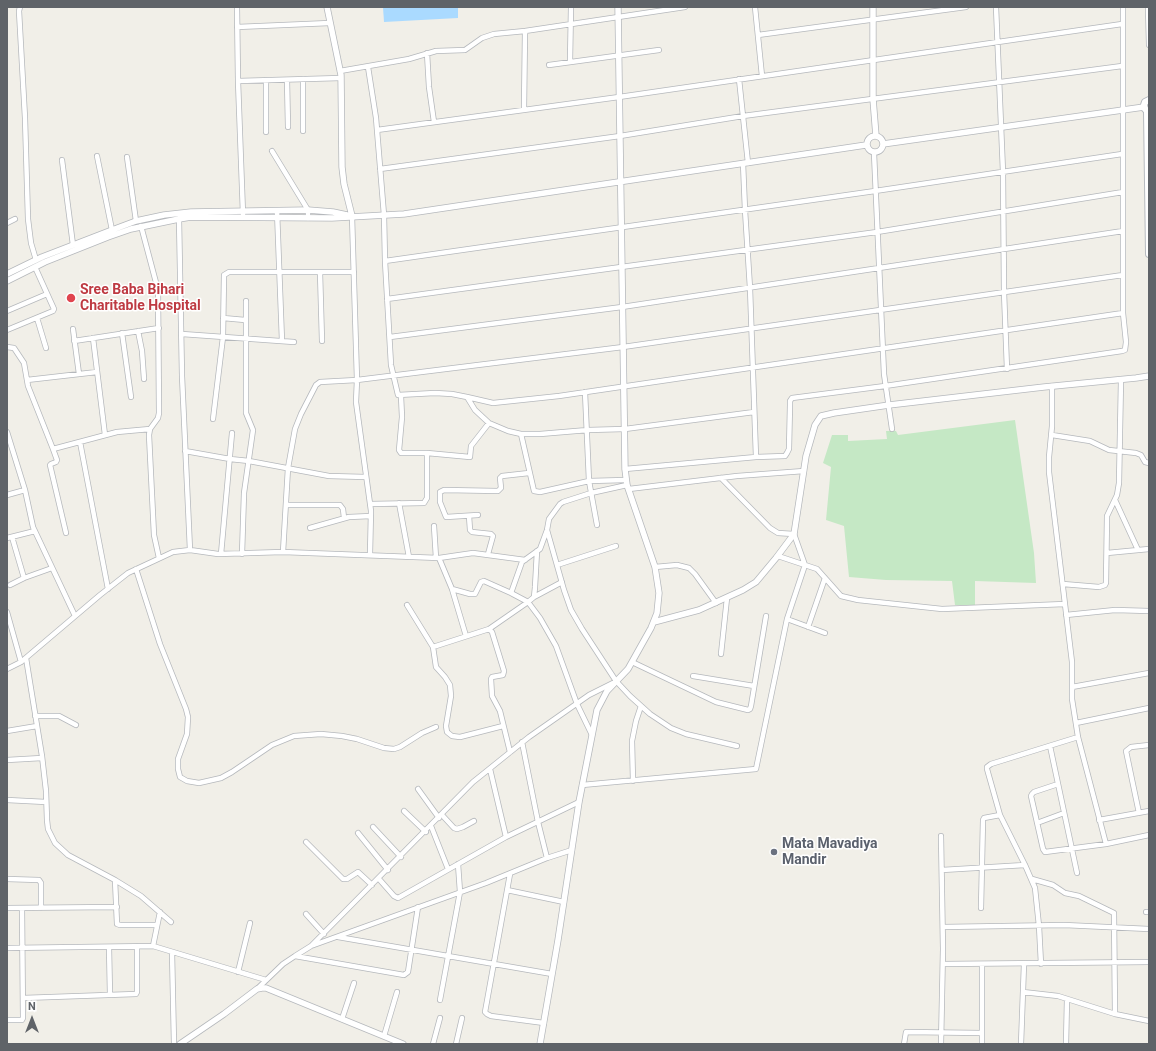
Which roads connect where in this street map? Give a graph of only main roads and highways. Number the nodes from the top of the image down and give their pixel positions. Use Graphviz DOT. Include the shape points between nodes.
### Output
graph roads {
  1 [pos="1149,100"];
  2 [pos="1147,110"];
  3 [pos="1149,254"];
  1 -- 2 [label="main road" via="1145,102"];
  2 -- 3 [label="main road"];
}
